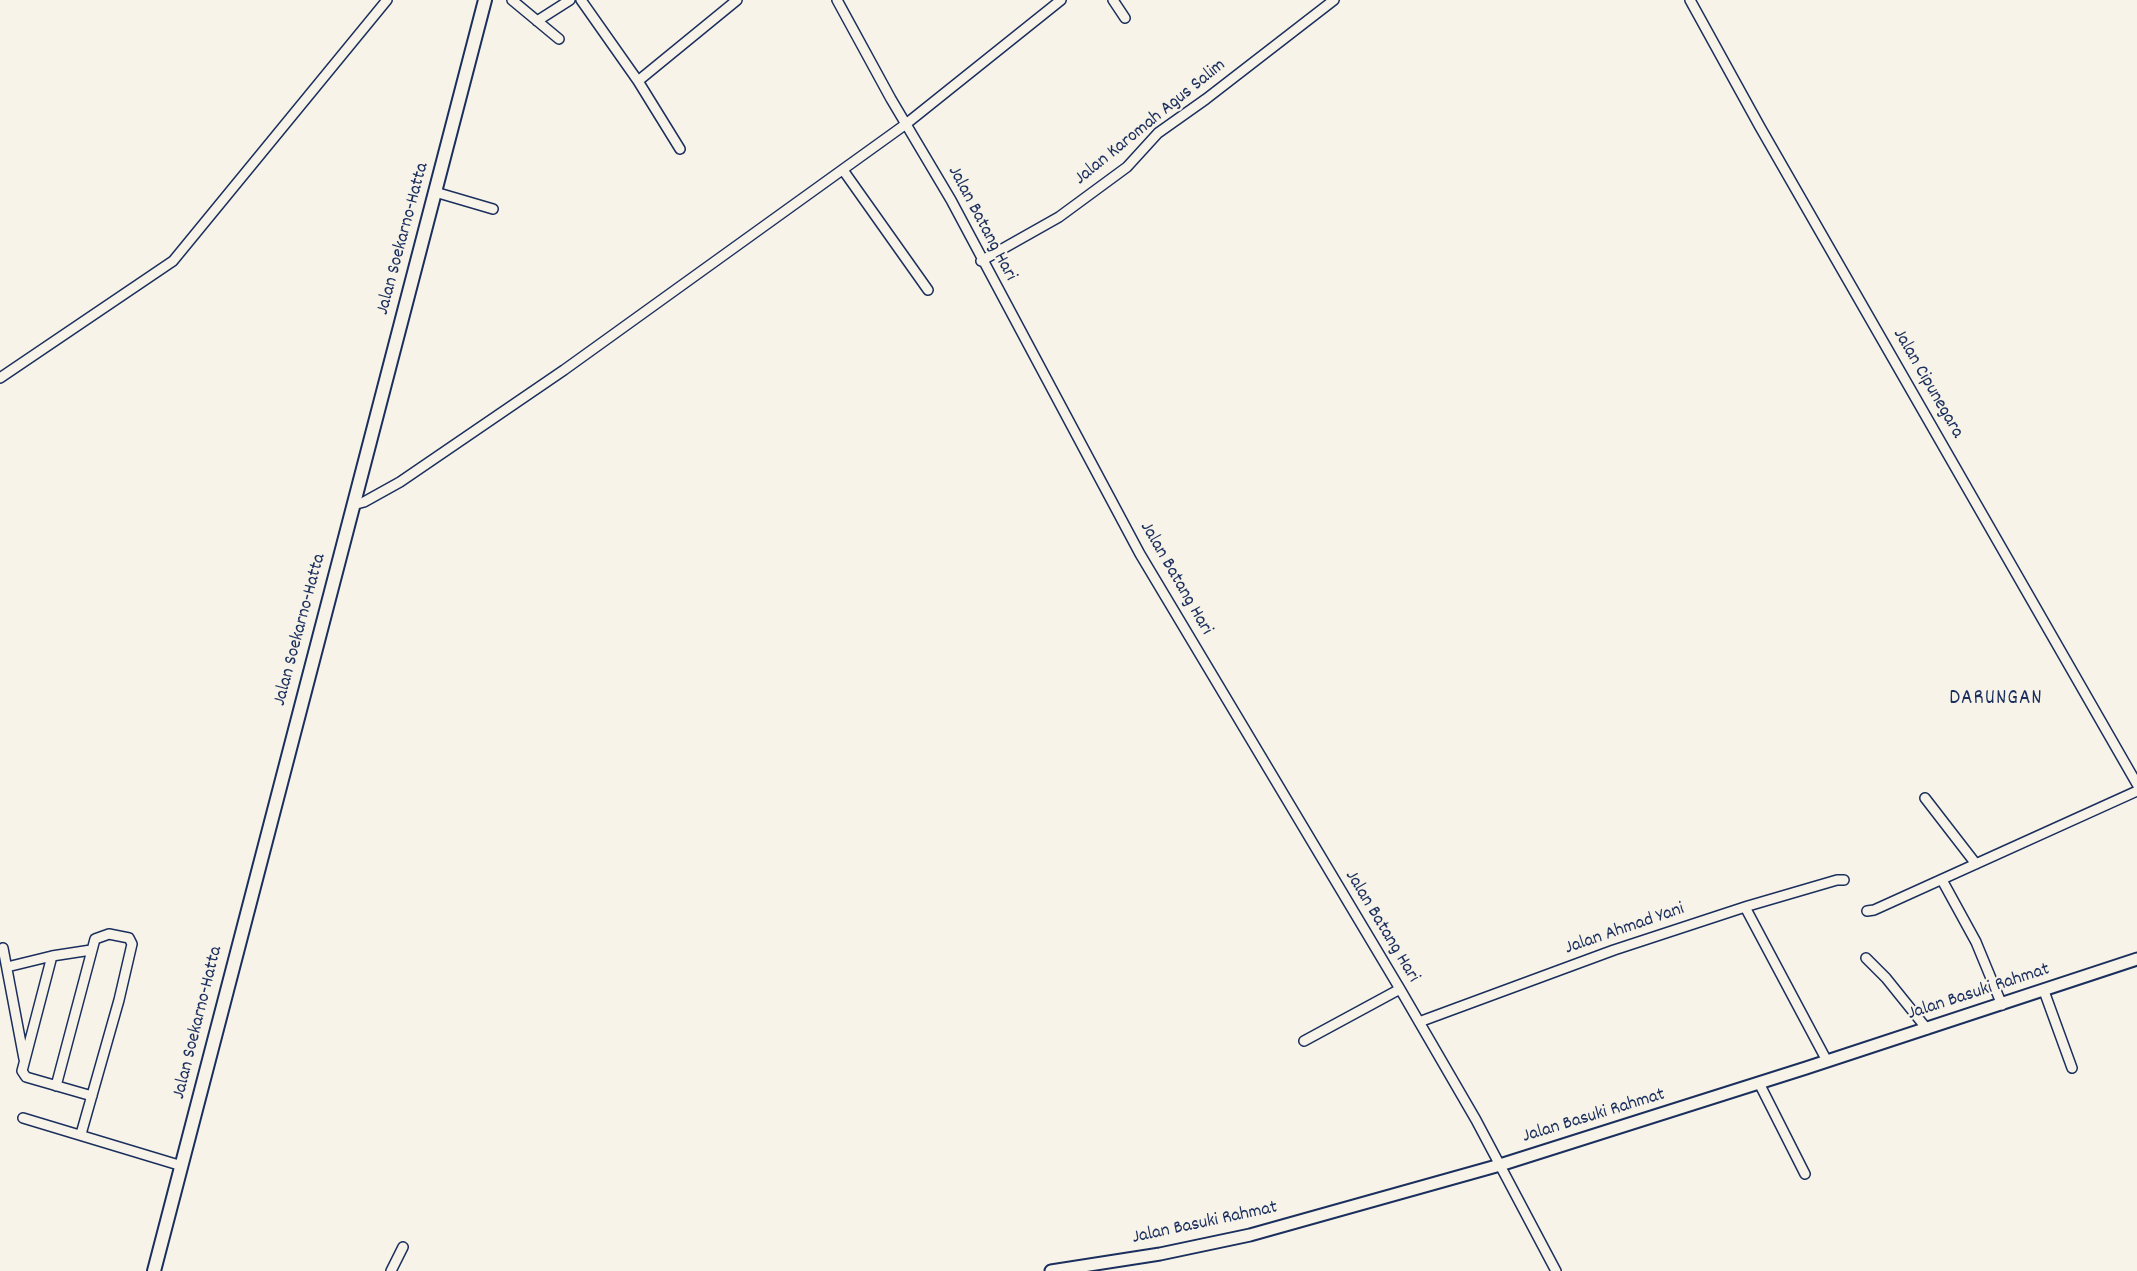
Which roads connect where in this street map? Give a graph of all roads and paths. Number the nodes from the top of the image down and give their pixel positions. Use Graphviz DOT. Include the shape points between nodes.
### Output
graph roads {
  1 [pos="387,0"];
  2 [pos="486,0"];
  3 [pos="512,0"];
  4 [pos="570,0"];
  5 [pos="581,0"];
  6 [pos="737,0"];
  7 [pos="837,0"];
  8 [pos="1061,0"];
  9 [pos="1113,0"];
  10 [pos="1334,0"];
  11 [pos="1690,0"];
  12 [pos="1125,18"];
  13 [pos="537,20"];
  14 [pos="559,39"];
  15 [pos="638,81"];
  16 [pos="906,124"];
  17 [pos="680,149"];
  18 [pos="843,170"];
  19 [pos="435,192"];
  20 [pos="493,209"];
  21 [pos="981,261"];
  22 [pos="928,290"];
  23 [pos="0,378"];
  24 [pos="353,506"];
  25 [pos="2137,784"];
  26 [pos="2137,791"];
  27 [pos="1924,798"];
  28 [pos="1976,864"];
  29 [pos="1844,880"];
  30 [pos="1942,880"];
  31 [pos="1745,907"];
  32 [pos="1867,911"];
  33 [pos="3,948"];
  34 [pos="91,950"];
  35 [pos="52,956"];
  36 [pos="1866,958"];
  37 [pos="2137,959"];
  38 [pos="7,967"];
  39 [pos="1400,989"];
  40 [pos="2044,991"];
  41 [pos="2002,1004"];
  42 [pos="1419,1022"];
  43 [pos="1927,1029"];
  44 [pos="1304,1040"];
  45 [pos="1828,1061"];
  46 [pos="24,1063"];
  47 [pos="2072,1068"];
  48 [pos="1758,1083"];
  49 [pos="56,1086"];
  50 [pos="92,1096"];
  51 [pos="23,1118"];
  52 [pos="81,1134"];
  53 [pos="1500,1165"];
  54 [pos="182,1166"];
  55 [pos="1806,1174"];
  56 [pos="403,1247"];
  57 [pos="154,1271"];
  58 [pos="391,1271"];
  59 [pos="1051,1271"];
  60 [pos="1556,1271"];
  1 -- 23 [label="street" via="173,261"];
  2 -- 19 [label="main road, Jalan Soekarno-Hatta"];
  3 -- 13 [label="street"];
  4 -- 13 [label="street"];
  5 -- 15 [label="street"];
  6 -- 15 [label="street"];
  7 -- 16 [label="street, Jalan Batang Hari"];
  8 -- 16 [label="street"];
  9 -- 12 [label="street"];
  10 -- 21 [label="street, Jalan Karomah Agus Salim" via="1158,133 1127,167 1059,216"];
  11 -- 25 [label="street, Jalan Cipunegara"];
  13 -- 14 [label="street"];
  15 -- 17 [label="street"];
  16 -- 18 [label="street"];
  16 -- 21 [label="street, Jalan Batang Hari"];
  18 -- 22 [label="street"];
  18 -- 24 [label="street" via="564,370 400,482"];
  19 -- 20 [label="street"];
  19 -- 24 [label="main road, Jalan Soekarno-Hatta"];
  21 -- 39 [label="street, Jalan Batang Hari" via="1140,554"];
  24 -- 54 [label="main road, Jalan Soekarno-Hatta"];
  26 -- 28 [label="street"];
  27 -- 28 [label="street"];
  28 -- 30 [label="street"];
  29 -- 31 [label="street, Jalan Ahmad Yani"];
  30 -- 32 [label="street"];
  30 -- 41 [label="street" via="1976,942"];
  31 -- 42 [label="street, Jalan Ahmad Yani" via="1614,950"];
  31 -- 45 [label="street"];
  33 -- 38 [label="street"];
  34 -- 35 [label="street"];
  34 -- 49 [label="street"];
  34 -- 50 [label="street" via="95,939 105,934 131,941"];
  35 -- 38 [label="street"];
  35 -- 46 [label="street"];
  36 -- 43 [label="street"];
  37 -- 40 [label="main road, Jalan Basuki Rahmat"];
  38 -- 46 [label="street"];
  39 -- 42 [label="street, Jalan Batang Hari"];
  39 -- 44 [label="street"];
  40 -- 41 [label="main road, Jalan Basuki Rahmat"];
  40 -- 47 [label="street"];
  41 -- 43 [label="main road, Jalan Basuki Rahmat"];
  42 -- 53 [label="street, Jalan Batang Hari"];
  43 -- 45 [label="main road, Jalan Basuki Rahmat"];
  45 -- 48 [label="main road, Jalan Basuki Rahmat"];
  46 -- 49 [label="street" via="23,1075"];
  48 -- 53 [label="main road, Jalan Basuki Rahmat"];
  48 -- 55 [label="street"];
  49 -- 50 [label="street"];
  50 -- 52 [label="street"];
  51 -- 52 [label="street"];
  52 -- 54 [label="street"];
  53 -- 59 [label="main road, Jalan Basuki Rahmat" via="1250,1235"];
  53 -- 60 [label="street, Jalan Batang Hari"];
  54 -- 57 [label="main road, Jalan Soekarno-Hatta"];
  56 -- 58 [label="street"];
}
